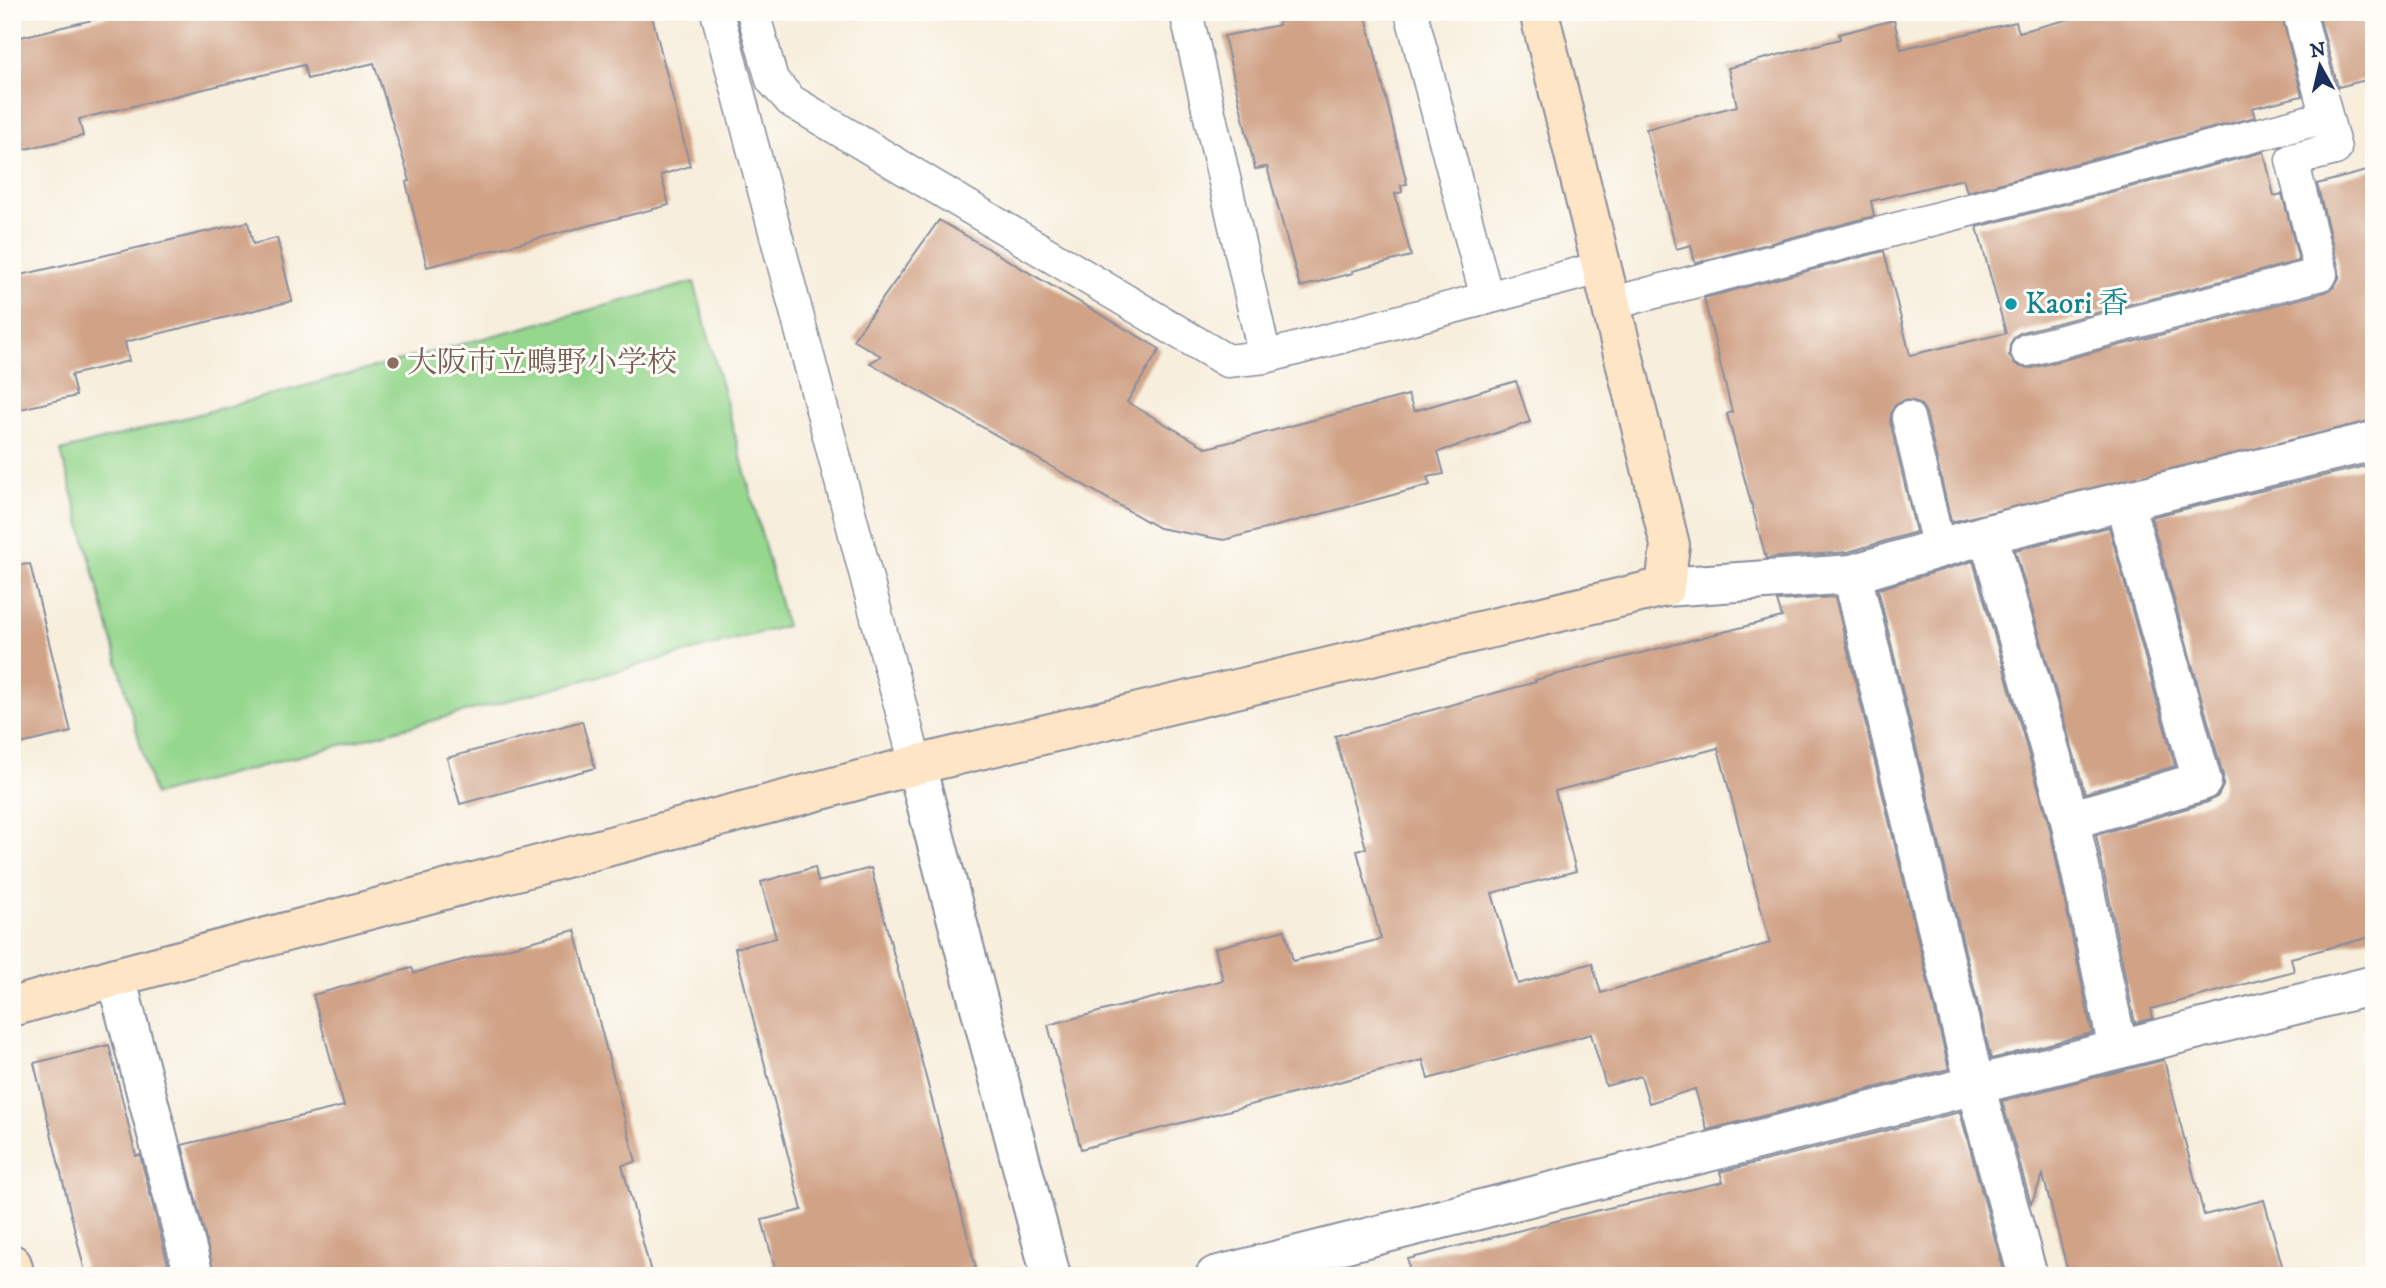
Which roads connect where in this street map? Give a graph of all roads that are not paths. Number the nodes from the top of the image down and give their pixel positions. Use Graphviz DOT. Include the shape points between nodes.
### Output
graph roads {
  1 [pos="717,12"];
  2 [pos="753,12"];
  3 [pos="1186,12"];
  4 [pos="1411,12"];
  5 [pos="1539,12"];
  6 [pos="2299,12"];
  7 [pos="2326,117"];
  8 [pos="1605,286"];
  9 [pos="1486,298"];
  10 [pos="2027,350"];
  11 [pos="1265,357"];
  12 [pos="1908,418"];
  13 [pos="2374,441"];
  14 [pos="2123,501"];
  15 [pos="1988,534"];
  16 [pos="1939,549"];
  17 [pos="1852,574"];
  18 [pos="1665,587"];
  19 [pos="916,765"];
  20 [pos="2070,820"];
  21 [pos="116,977"];
  22 [pos="2374,985"];
  23 [pos="12,1007"];
  24 [pos="2118,1049"];
  25 [pos="1975,1085"];
  26 [pos="12,1264"];
  27 [pos="15,1276"];
  28 [pos="194,1276"];
  29 [pos="1051,1276"];
  30 [pos="1215,1276"];
  31 [pos="2028,1276"];
  1 -- 19 [label="lane"];
  2 -- 11 [label="lane" via="772,80 791,101 1227,361"];
  3 -- 11 [label="lane"];
  4 -- 9 [label="lane"];
  5 -- 8 [label="street"];
  6 -- 7 [label="lane"];
  7 -- 8 [label="lane"];
  7 -- 10 [label="lane" via="2335,149 2292,160 2320,274"];
  8 -- 9 [label="lane"];
  8 -- 18 [label="street" via="1670,545"];
  9 -- 11 [label="lane"];
  12 -- 16 [label="lane"];
  13 -- 14 [label="street"];
  14 -- 15 [label="street"];
  14 -- 20 [label="street" via="2202,780"];
  15 -- 16 [label="street"];
  15 -- 20 [label="street"];
  16 -- 17 [label="street"];
  17 -- 18 [label="street"];
  17 -- 25 [label="street"];
  18 -- 19 [label="street"];
  19 -- 21 [label="street"];
  19 -- 29 [label="street"];
  20 -- 24 [label="street"];
  21 -- 23 [label="street"];
  21 -- 28 [label="street"];
  22 -- 24 [label="street"];
  24 -- 25 [label="street"];
  25 -- 30 [label="street"];
  25 -- 31 [label="street"];
  26 -- 27 [label="street"];
}
